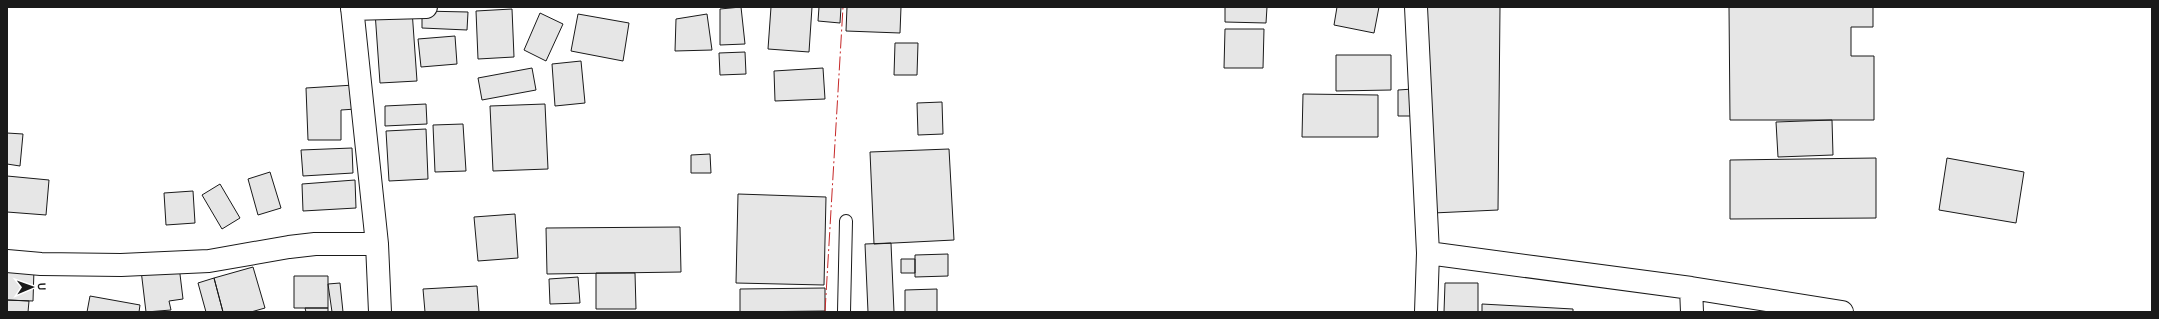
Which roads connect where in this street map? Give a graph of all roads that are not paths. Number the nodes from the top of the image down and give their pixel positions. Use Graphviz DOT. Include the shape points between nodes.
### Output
graph roads {
  1 [pos="426,7"];
  2 [pos="1416,7"];
  3 [pos="352,8"];
  4 [pos="846,221"];
  5 [pos="377,244"];
  6 [pos="1428,253"];
  7 [pos="7,261"];
  8 [pos="1691,288"];
  9 [pos="380,312"];
  10 [pos="844,312"];
  11 [pos="1426,312"];
  12 [pos="1692,312"];
  13 [pos="1842,312"];
  1 -- 3 [label="street"];
  2 -- 6 [label="street"];
  3 -- 5 [label="street"];
  4 -- 10 [label="lane"];
  5 -- 7 [label="street" via="289,246 209,261 121,265"];
  5 -- 9 [label="street"];
  6 -- 8 [label="street"];
  6 -- 11 [label="street"];
  8 -- 12 [label="street"];
  8 -- 13 [label="street"];
}
